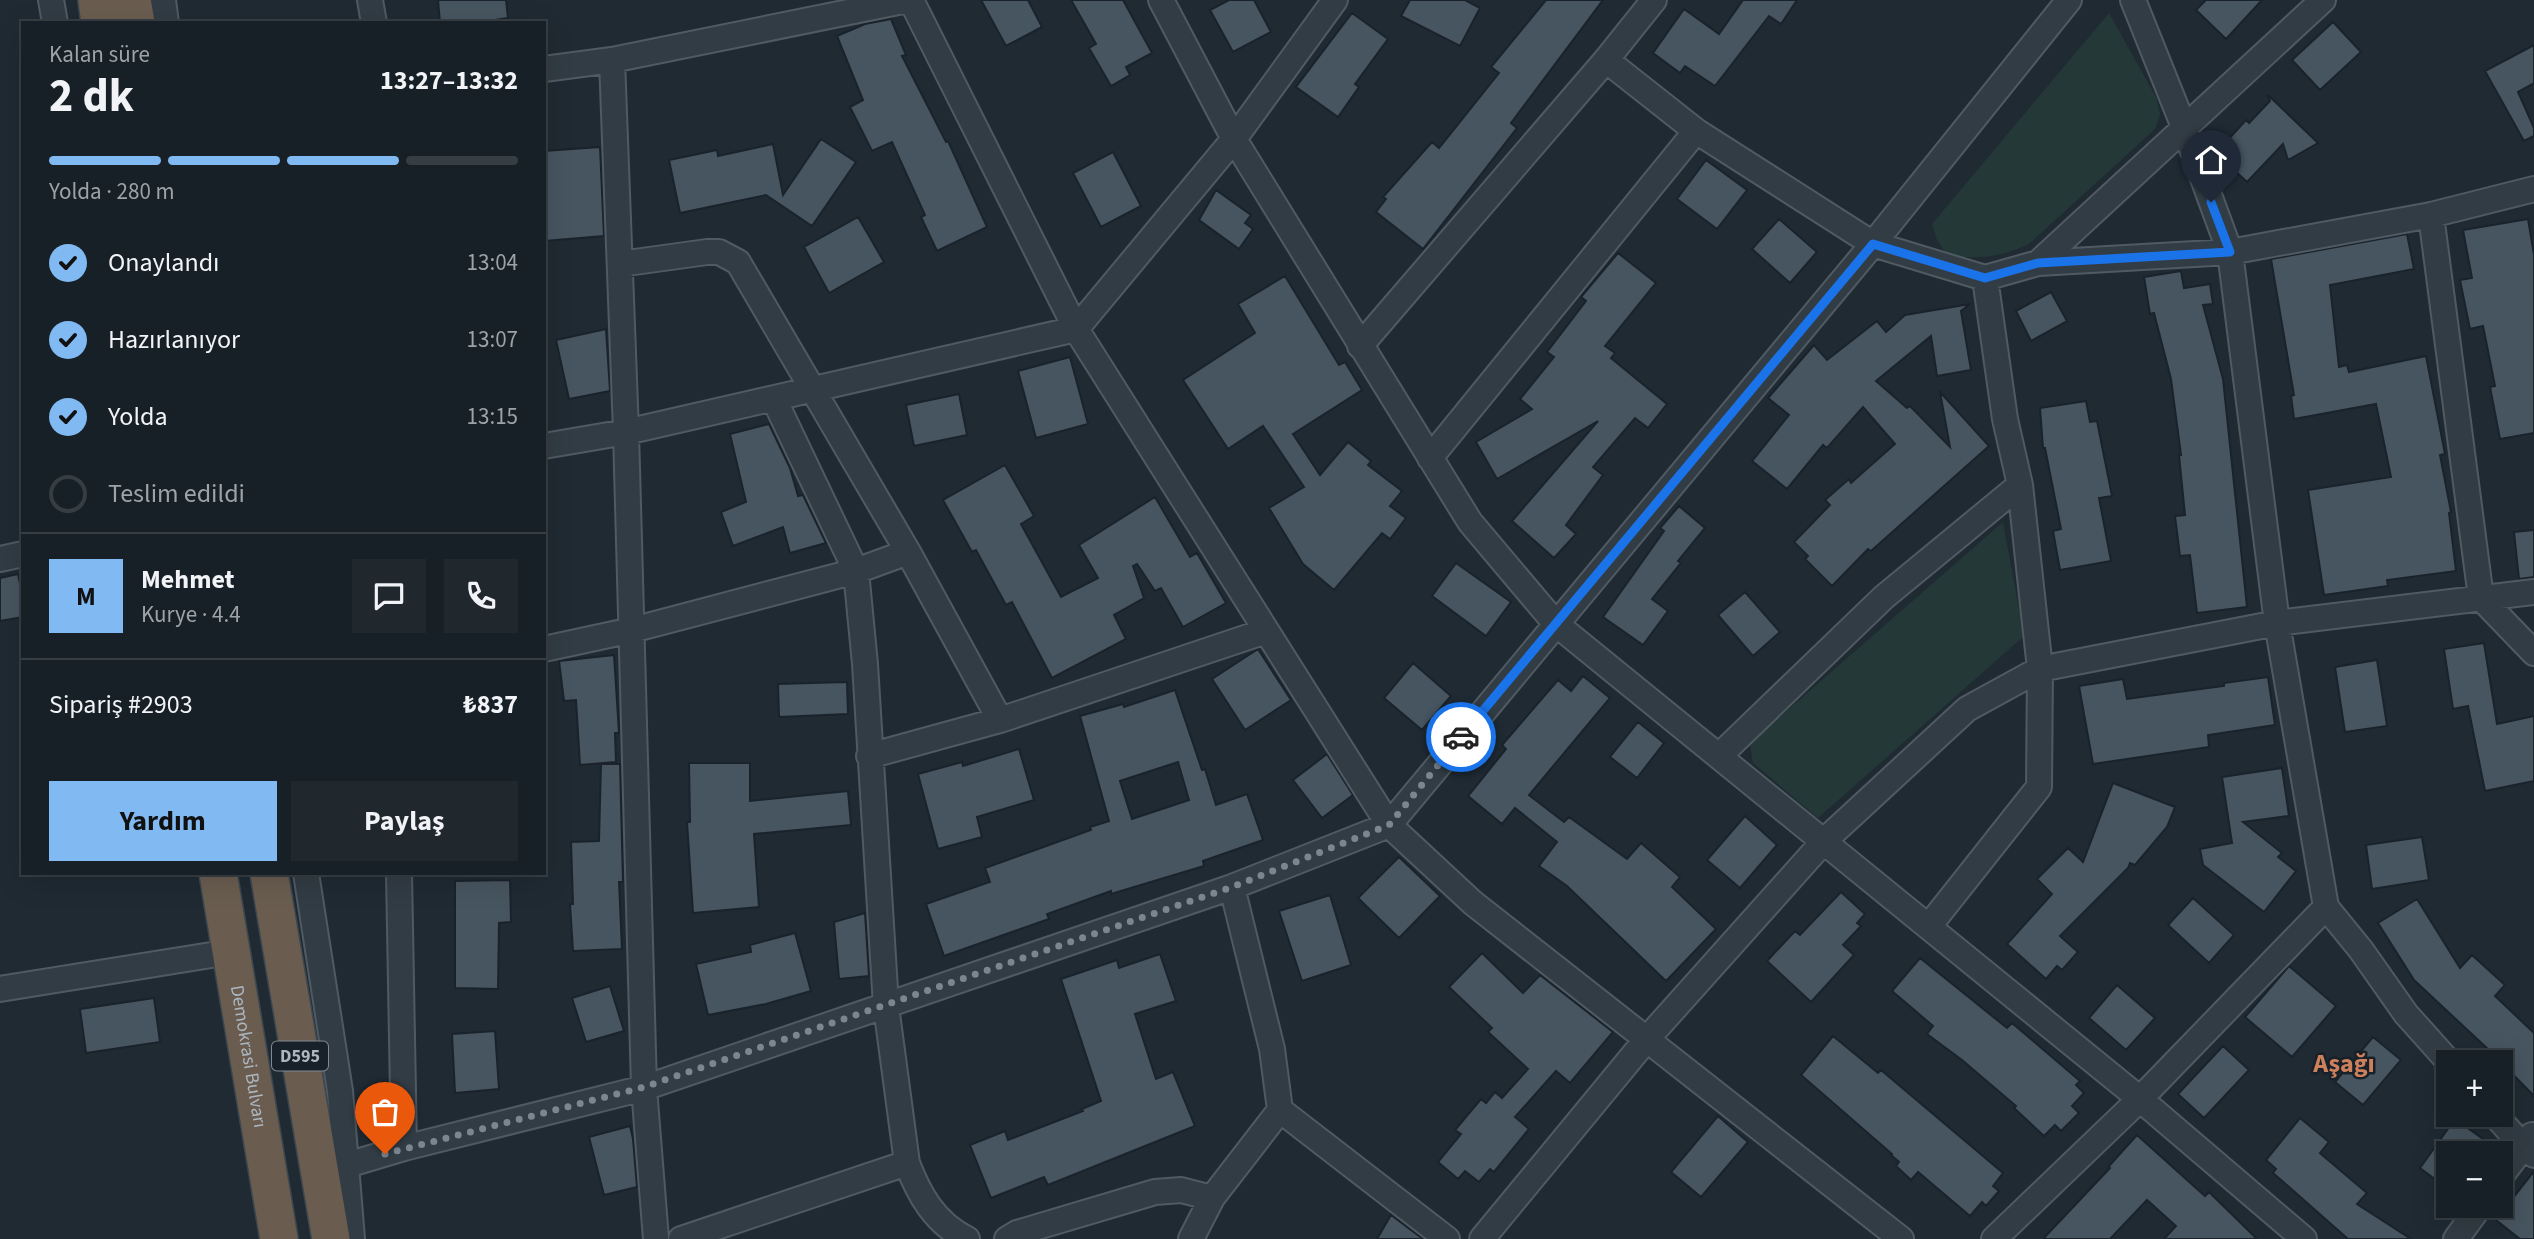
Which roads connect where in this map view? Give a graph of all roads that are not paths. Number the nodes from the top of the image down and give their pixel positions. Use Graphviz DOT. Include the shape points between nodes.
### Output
graph roads {
  1 [pos="51,0"];
  2 [pos="97,0"];
  3 [pos="132,0"];
  4 [pos="163,0"];
  5 [pos="370,0"];
  6 [pos="909,0"];
  7 [pos="1161,0"];
  8 [pos="1335,0"];
  9 [pos="1654,0"];
  10 [pos="2069,0"];
  11 [pos="2133,0"];
  12 [pos="2323,0"];
  13 [pos="55,21"];
  14 [pos="100,21"];
  15 [pos="136,21"];
  16 [pos="166,21"];
  17 [pos="374,21"];
  18 [pos="612,60"];
  19 [pos="1606,60"];
  20 [pos="546,69"];
  21 [pos="2184,127"];
  22 [pos="1696,131"];
  23 [pos="1234,139"];
  24 [pos="2534,189"];
  25 [pos="2431,215"];
  26 [pos="1873,244"];
  27 [pos="2230,252"];
  28 [pos="2038,263"];
  29 [pos="621,264"];
  30 [pos="1985,278"];
  31 [pos="1076,329"];
  32 [pos="1360,346"];
  33 [pos="814,390"];
  34 [pos="774,399"];
  35 [pos="626,432"];
  36 [pos="546,446"];
  37 [pos="1430,458"];
  38 [pos="2020,485"];
  39 [pos="908,552"];
  40 [pos="21,554"];
  41 [pos="0,559"];
  42 [pos="856,571"];
  43 [pos="2534,592"];
  44 [pos="2481,598"];
  45 [pos="2277,623"];
  46 [pos="1556,624"];
  47 [pos="632,630"];
  48 [pos="1266,631"];
  49 [pos="546,649"];
  50 [pos="2534,653"];
  51 [pos="2040,669"];
  52 [pos="1000,720"];
  53 [pos="869,756"];
  54 [pos="1719,756"];
  55 [pos="1389,825"];
  56 [pos="1824,841"];
  57 [pos="218,875"];
  58 [pos="269,875"];
  59 [pos="306,875"];
  60 [pos="399,875"];
  61 [pos="1232,887"];
  62 [pos="2326,907"];
  63 [pos="1929,926"];
  64 [pos="230,952"];
  65 [pos="0,989"];
  66 [pos="886,1006"];
  67 [pos="1646,1040"];
  68 [pos="2438,1050"];
  69 [pos="644,1087"];
  70 [pos="2140,1099"];
  71 [pos="1280,1110"];
  72 [pos="2509,1127"];
  73 [pos="2530,1145"];
  74 [pos="404,1148"];
  75 [pos="906,1163"];
  76 [pos="2513,1164"];
  77 [pos="347,1165"];
  78 [pos="1212,1198"];
  79 [pos="2471,1218"];
  80 [pos="279,1239"];
  81 [pos="331,1239"];
  82 [pos="352,1239"];
  83 [pos="656,1239"];
  84 [pos="681,1239"];
  85 [pos="967,1239"];
  86 [pos="1007,1239"];
  87 [pos="1191,1239"];
  88 [pos="1447,1239"];
  89 [pos="1482,1239"];
  90 [pos="1901,1239"];
  91 [pos="1994,1239"];
  92 [pos="2304,1239"];
  93 [pos="2456,1239"];
  1 -- 13 [label="street"];
  2 -- 14 [label="highway"];
  3 -- 15 [label="highway"];
  4 -- 16 [label="street"];
  5 -- 17 [label="street"];
  6 -- 18 [label="street"];
  6 -- 31 [label="street"];
  7 -- 23 [label="street"];
  8 -- 23 [label="street"];
  9 -- 19 [label="street"];
  10 -- 26 [label="street"];
  11 -- 21 [label="street"];
  12 -- 21 [label="street"];
  18 -- 20 [label="street"];
  18 -- 29 [label="street"];
  19 -- 22 [label="street"];
  19 -- 32 [label="street"];
  21 -- 27 [label="street"];
  21 -- 28 [label="street"];
  22 -- 26 [label="street"];
  22 -- 37 [label="street"];
  23 -- 31 [label="street"];
  23 -- 32 [label="street"];
  24 -- 25 [label="street"];
  25 -- 27 [label="street"];
  25 -- 44 [label="street"];
  26 -- 30 [label="street"];
  26 -- 46 [label="street"];
  27 -- 28 [label="street"];
  27 -- 45 [label="street"];
  28 -- 30 [label="street"];
  29 -- 33 [label="street" via="707,252 728,255 745,271"];
  29 -- 35 [label="street"];
  30 -- 38 [label="street" via="2005,419"];
  31 -- 33 [label="street"];
  31 -- 48 [label="street"];
  32 -- 37 [label="street"];
  33 -- 34 [label="street"];
  33 -- 39 [label="street"];
  34 -- 35 [label="street"];
  34 -- 42 [label="street"];
  35 -- 36 [label="street"];
  35 -- 47 [label="street"];
  37 -- 46 [label="street" via="1470,522"];
  38 -- 51 [label="street"];
  38 -- 54 [label="street" via="1884,597"];
  39 -- 42 [label="street"];
  39 -- 52 [label="street"];
  40 -- 41 [label="street"];
  42 -- 47 [label="street"];
  42 -- 53 [label="street"];
  43 -- 44 [label="street"];
  44 -- 45 [label="street"];
  44 -- 50 [label="street"];
  45 -- 51 [label="street"];
  45 -- 62 [label="street"];
  46 -- 54 [label="street"];
  46 -- 55 [label="street"];
  47 -- 49 [label="street"];
  47 -- 69 [label="street"];
  48 -- 52 [label="street"];
  48 -- 55 [label="street"];
  51 -- 56 [label="street" via="1967,709"];
  51 -- 63 [label="street" via="2039,787"];
  52 -- 53 [label="street"];
  53 -- 66 [label="street"];
  54 -- 56 [label="street"];
  55 -- 61 [label="street"];
  55 -- 67 [label="street" via="1473,903"];
  56 -- 63 [label="street"];
  56 -- 67 [label="street"];
  57 -- 64 [label="highway, Demokrasi Bulvarı / D595"];
  58 -- 81 [label="highway, D595"];
  59 -- 77 [label="street"];
  60 -- 74 [label="street"];
  61 -- 66 [label="street"];
  61 -- 71 [label="street" via="1272,1049"];
  62 -- 68 [label="street"];
  62 -- 70 [label="street"];
  63 -- 70 [label="street"];
  64 -- 65 [label="street"];
  64 -- 80 [label="highway, Demokrasi Bulvarı / D595"];
  66 -- 69 [label="street"];
  66 -- 75 [label="street"];
  67 -- 89 [label="street"];
  67 -- 90 [label="street"];
  69 -- 74 [label="street"];
  69 -- 83 [label="street"];
  70 -- 91 [label="street"];
  70 -- 92 [label="street"];
  71 -- 78 [label="street"];
  71 -- 88 [label="street"];
  72 -- 73 [label="street"];
  73 -- 76 [label="street"];
  74 -- 77 [label="street"];
  75 -- 84 [label="street"];
  75 -- 85 [label="street" via="939,1220"];
  77 -- 82 [label="street"];
  78 -- 86 [label="street" via="1181,1191 1155,1192"];
  78 -- 87 [label="street"];
  79 -- 93 [label="street"];
}
